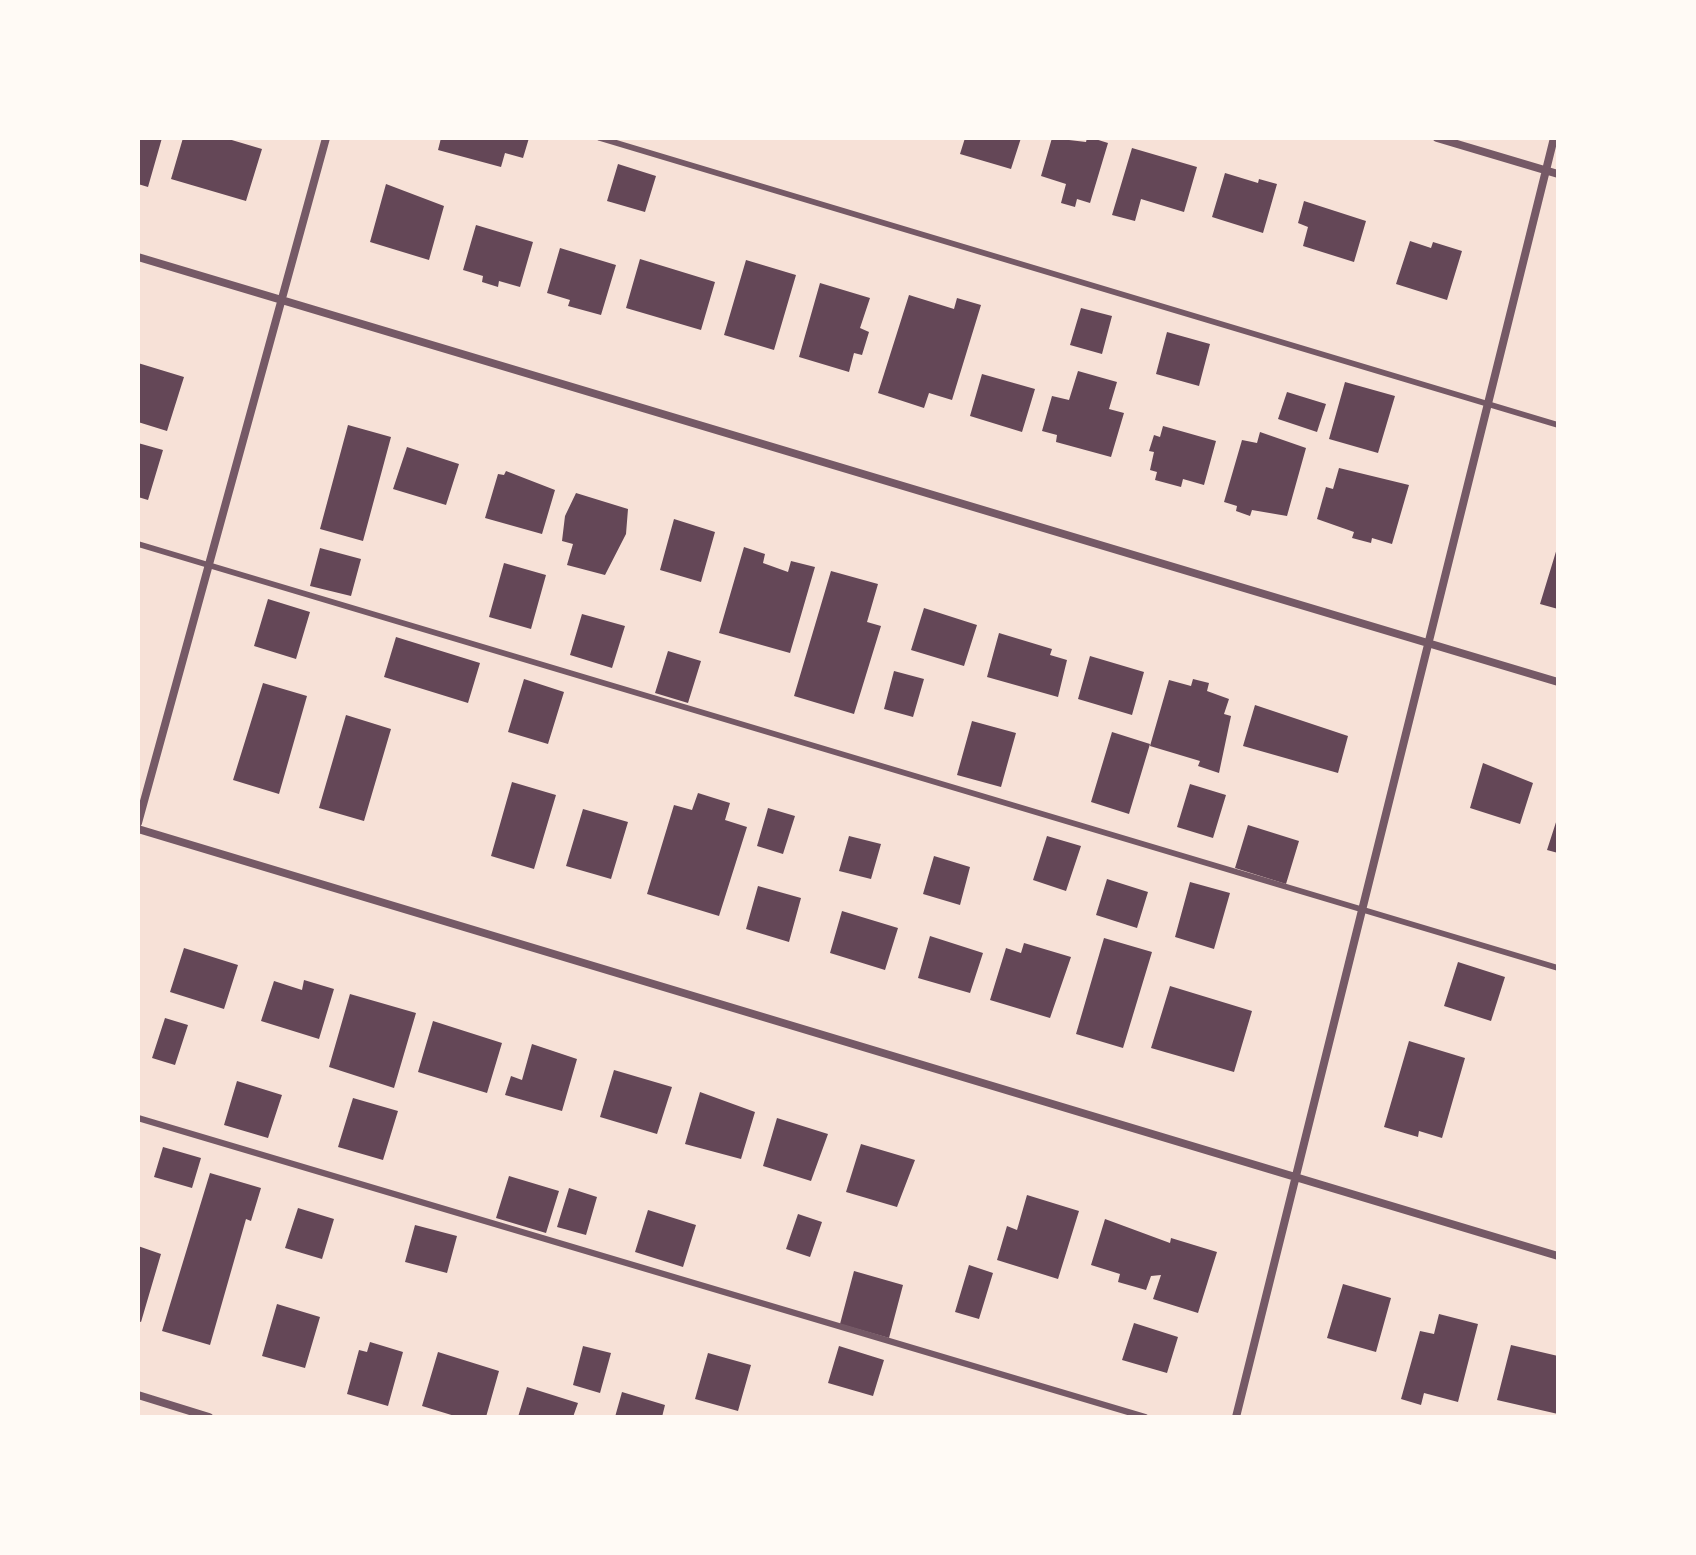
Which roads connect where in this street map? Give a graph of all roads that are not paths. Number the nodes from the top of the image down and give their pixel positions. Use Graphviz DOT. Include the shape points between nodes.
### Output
graph roads {
  1 [pos="326,138"];
  2 [pos="600,138"];
  3 [pos="1437,138"];
  4 [pos="1554,138"];
  5 [pos="1546,170"];
  6 [pos="1558,174"];
  7 [pos="138,257"];
  8 [pos="281,299"];
  9 [pos="1486,404"];
  10 [pos="1558,425"];
  11 [pos="138,544"];
  12 [pos="208,564"];
  13 [pos="1426,643"];
  14 [pos="1558,682"];
  15 [pos="138,826"];
  16 [pos="1361,907"];
  17 [pos="1558,968"];
  18 [pos="138,1118"];
  19 [pos="1296,1177"];
  20 [pos="1558,1256"];
  21 [pos="138,1395"];
  22 [pos="209,1417"];
  23 [pos="1145,1417"];
  24 [pos="1236,1417"];
  1 -- 8 [label="street"];
  2 -- 9 [label="lane"];
  3 -- 5 [label="street"];
  4 -- 5 [label="street"];
  5 -- 6 [label="street"];
  5 -- 9 [label="street"];
  7 -- 8 [label="street"];
  8 -- 12 [label="street"];
  8 -- 13 [label="street"];
  9 -- 10 [label="lane"];
  9 -- 13 [label="street"];
  11 -- 12 [label="lane"];
  12 -- 15 [label="street"];
  12 -- 16 [label="lane"];
  13 -- 14 [label="street"];
  13 -- 16 [label="street"];
  15 -- 19 [label="street"];
  16 -- 17 [label="lane"];
  16 -- 19 [label="street"];
  18 -- 23 [label="lane"];
  19 -- 20 [label="street"];
  19 -- 24 [label="street"];
  21 -- 22 [label="street"];
}
